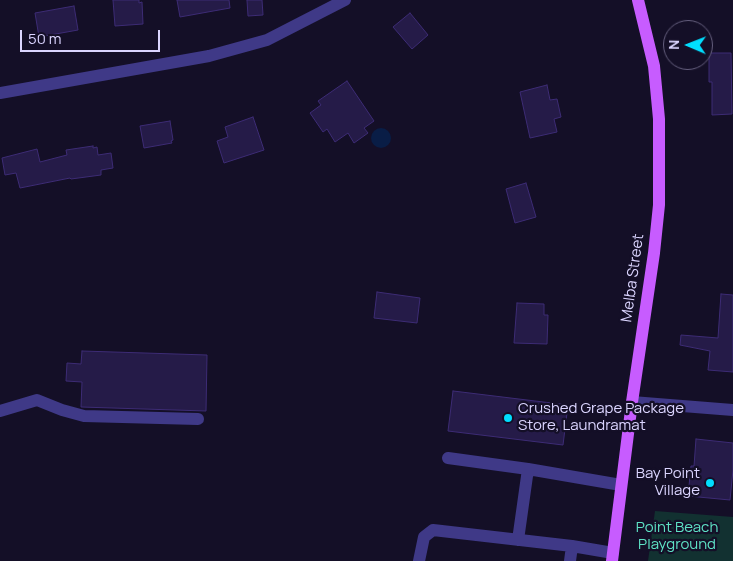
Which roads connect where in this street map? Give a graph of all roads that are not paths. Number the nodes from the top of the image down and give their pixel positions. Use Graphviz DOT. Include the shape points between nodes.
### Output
graph roads {
  1 [pos="345,0"];
  2 [pos="638,0"];
  3 [pos="0,93"];
  4 [pos="632,402"];
  5 [pos="733,410"];
  6 [pos="0,411"];
  7 [pos="198,419"];
  8 [pos="448,458"];
  9 [pos="528,469"];
  10 [pos="621,485"];
  11 [pos="518,540"];
  12 [pos="572,546"];
  13 [pos="612,557"];
  14 [pos="419,561"];
  15 [pos="570,561"];
  1 -- 3 [label="street" via="267,40 209,56"];
  2 -- 4 [label="main road, Melba Street" via="654,66 660,119 660,162 654,253"];
  4 -- 5 [label="street"];
  4 -- 10 [label="main road, Melba Street"];
  6 -- 7 [label="street" via="37,400 84,416"];
  8 -- 9 [label="street"];
  9 -- 10 [label="street"];
  9 -- 11 [label="street"];
  10 -- 13 [label="main road, Melba Street"];
  11 -- 12 [label="street"];
  11 -- 14 [label="street" via="433,530 424,536"];
  12 -- 13 [label="street"];
  12 -- 15 [label="street"];
}
